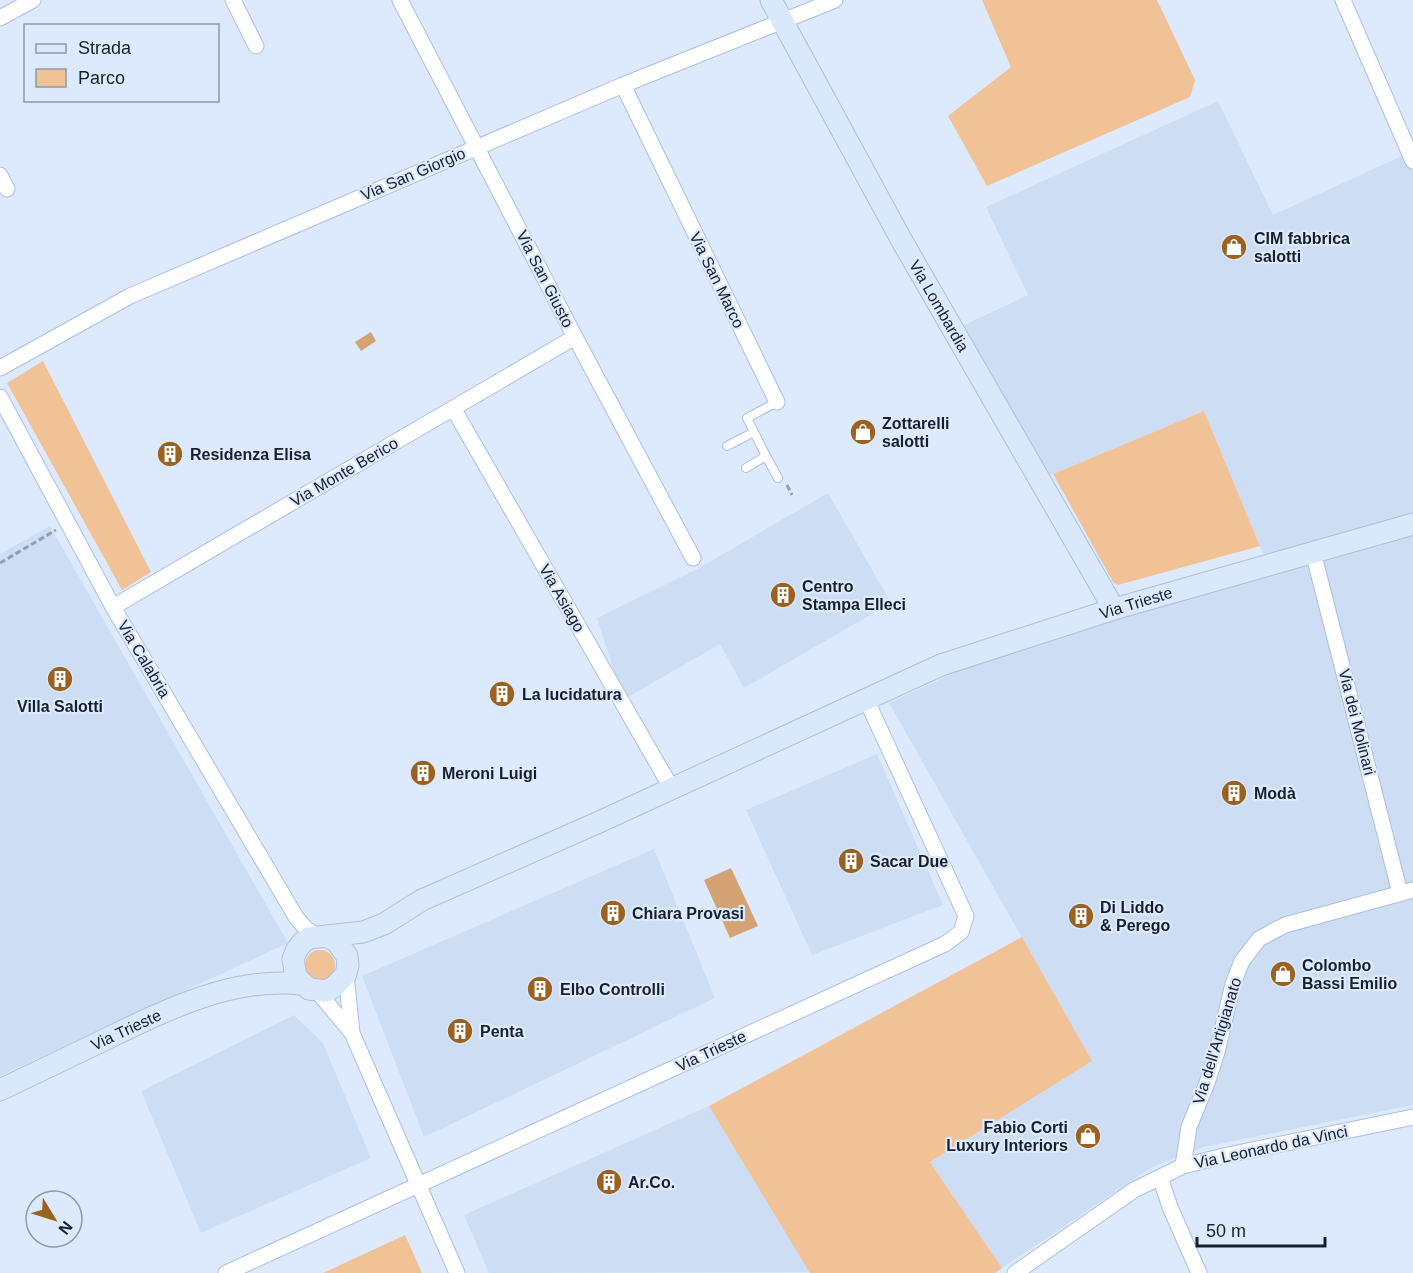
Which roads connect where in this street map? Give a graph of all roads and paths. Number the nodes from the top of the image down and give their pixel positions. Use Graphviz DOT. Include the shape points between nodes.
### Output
graph roads {
  1 [pos="33,0"];
  2 [pos="232,0"];
  3 [pos="400,0"];
  4 [pos="771,0"];
  5 [pos="835,0"];
  6 [pos="1343,0"];
  7 [pos="0,18"];
  8 [pos="783,22"];
  9 [pos="256,46"];
  10 [pos="623,85"];
  11 [pos="477,147"];
  12 [pos="1413,161"];
  13 [pos="574,337"];
  14 [pos="0,368"];
  15 [pos="0,397"];
  16 [pos="777,402"];
  17 [pos="453,408"];
  18 [pos="754,432"];
  19 [pos="727,447"];
  20 [pos="766,456"];
  21 [pos="746,468"];
  22 [pos="778,478"];
  23 [pos="68,523"];
  24 [pos="1413,525"];
  25 [pos="1313,552"];
  26 [pos="693,558"];
  27 [pos="0,563"];
  28 [pos="113,607"];
  29 [pos="1114,609"];
  30 [pos="866,699"];
  31 [pos="672,789"];
  32 [pos="1406,892"];
  33 [pos="296,917"];
  34 [pos="384,924"];
  35 [pos="323,937"];
  36 [pos="294,955"];
  37 [pos="347,970"];
  38 [pos="256,984"];
  39 [pos="309,987"];
  40 [pos="352,1033"];
  41 [pos="0,1090"];
  42 [pos="1413,1117"];
  43 [pos="1184,1166"];
  44 [pos="1160,1177"];
  45 [pos="419,1185"];
  46 [pos="226,1273"];
  47 [pos="457,1273"];
  48 [pos="1015,1273"];
  49 [pos="1199,1273"];
  1 -- 7 [label="street"];
  2 -- 9 [label="street"];
  3 -- 11 [label="street, Via San Giusto"];
  4 -- 8 [label="street, Via Lombardia"];
  5 -- 8 [label="street, Via San Giorgio"];
  6 -- 12 [label="street"];
  8 -- 10 [label="street, Via San Giorgio"];
  8 -- 29 [label="street, Via Lombardia" via="902,241"];
  10 -- 11 [label="street, Via San Giorgio"];
  10 -- 16 [label="street, Via San Marco"];
  11 -- 13 [label="street, Via San Giusto"];
  11 -- 14 [label="street, Via San Giorgio" via="130,296"];
  13 -- 17 [label="street, Via Monte Berico"];
  13 -- 26 [label="street, Via San Giusto"];
  15 -- 23 [label="street, Via Calabria"];
  16 -- 18 [label="lane, Via San Marco" via="747,418"];
  17 -- 28 [label="street, Via Monte Berico"];
  17 -- 31 [label="street, Via Asiago"];
  18 -- 19 [label="lane"];
  18 -- 20 [label="lane"];
  20 -- 21 [label="lane"];
  20 -- 22 [label="lane"];
  23 -- 27 [label="path"];
  23 -- 28 [label="street, Via Calabria"];
  24 -- 25 [label="street, Via Trieste"];
  25 -- 29 [label="street, Via Trieste"];
  25 -- 32 [label="street, Via dei Molinari"];
  28 -- 33 [label="street, Via Calabria"];
  29 -- 30 [label="street, Via Trieste" via="941,665"];
  30 -- 31 [label="street, Via Trieste"];
  30 -- 45 [label="street, Via Trieste" via="966,916 961,932 945,944"];
  31 -- 34 [label="street, Via Trieste" via="422,900"];
  32 -- 43 [label="street, Via dell'Artigianato" via="1285,925 1259,939 1242,961 1233,984 1217,1052 1189,1126"];
  33 -- 35 [label="street" via="306,929"];
  33 -- 36 [label="street"];
  34 -- 35 [label="street" via="363,932"];
  34 -- 37 [label="street"];
  35 -- 36 [label="street" via="309,938"];
  35 -- 37 [label="street" via="336,941 342,948"];
  36 -- 38 [label="street"];
  36 -- 39 [label="street" via="296,977"];
  37 -- 39 [label="street" via="334,987"];
  37 -- 40 [label="street"];
  38 -- 39 [label="street" via="284,982"];
  38 -- 41 [label="street, Via Trieste" via="215,993 143,1021"];
  39 -- 40 [label="street"];
  40 -- 45 [label="street"];
  42 -- 43 [label="street, Via Leonardo da Vinci"];
  43 -- 44 [label="street, Via Leonardo da Vinci"];
  44 -- 48 [label="street, Via Leonardo da Vinci" via="1134,1190"];
  44 -- 49 [label="street"];
  45 -- 46 [label="street, Via Trieste"];
  45 -- 47 [label="street"];
}
